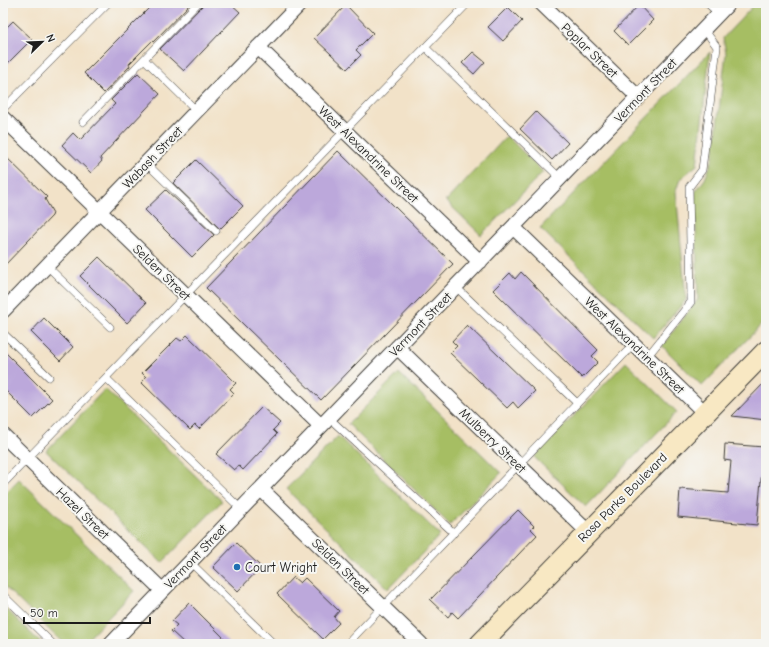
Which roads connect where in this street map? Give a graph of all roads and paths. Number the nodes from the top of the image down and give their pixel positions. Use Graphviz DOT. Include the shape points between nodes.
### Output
graph roads {
  1 [pos="108,3"];
  2 [pos="198,3"];
  3 [pos="301,3"];
  4 [pos="468,3"];
  5 [pos="541,3"];
  6 [pos="707,3"];
  7 [pos="730,3"];
  8 [pos="719,14"];
  9 [pos="704,30"];
  10 [pos="258,47"];
  11 [pos="425,47"];
  12 [pos="144,59"];
  13 [pos="638,97"];
  14 [pos="3,109"];
  15 [pos="197,111"];
  16 [pos="3,118"];
  17 [pos="83,122"];
  18 [pos="344,130"];
  19 [pos="146,163"];
  20 [pos="560,178"];
  21 [pos="100,211"];
  22 [pos="513,227"];
  23 [pos="216,231"];
  24 [pos="480,262"];
  25 [pos="47,266"];
  26 [pos="456,287"];
  27 [pos="186,295"];
  28 [pos="3,311"];
  29 [pos="110,327"];
  30 [pos="3,333"];
  31 [pos="634,344"];
  32 [pos="397,347"];
  33 [pos="766,351"];
  34 [pos="647,357"];
  35 [pos="49,377"];
  36 [pos="106,378"];
  37 [pos="577,403"];
  38 [pos="705,413"];
  39 [pos="325,422"];
  40 [pos="3,435"];
  41 [pos="28,459"];
  42 [pos="519,465"];
  43 [pos="3,484"];
  44 [pos="261,489"];
  45 [pos="241,509"];
  46 [pos="588,532"];
  47 [pos="454,533"];
  48 [pos="190,562"];
  49 [pos="162,590"];
  50 [pos="3,595"];
  51 [pos="382,607"];
  52 [pos="119,641"];
  53 [pos="53,644"];
  54 [pos="274,644"];
  55 [pos="346,644"];
  56 [pos="421,644"];
  57 [pos="480,644"];
  1 -- 14 [label="lane"];
  2 -- 12 [label="lane"];
  3 -- 10 [label="street, Wabash Street"];
  4 -- 11 [label="lane"];
  5 -- 13 [label="street, Poplar Street"];
  6 -- 8 [label="lane"];
  7 -- 8 [label="street, Vermont Street"];
  8 -- 9 [label="street, Vermont Street"];
  9 -- 13 [label="street, Vermont Street"];
  9 -- 34 [label="lane" via="717,47 702,170 689,187 691,302"];
  10 -- 15 [label="street, Wabash Street"];
  10 -- 18 [label="street, West Alexandrine Street"];
  11 -- 18 [label="lane"];
  11 -- 20 [label="lane"];
  12 -- 15 [label="lane"];
  12 -- 17 [label="lane"];
  13 -- 20 [label="street, Vermont Street"];
  15 -- 19 [label="street, Wabash Street"];
  16 -- 21 [label="street, Selden Street"];
  18 -- 24 [label="street, West Alexandrine Street"];
  18 -- 27 [label="lane"];
  19 -- 21 [label="street, Wabash Street"];
  19 -- 23 [label="lane"];
  20 -- 22 [label="street, Vermont Street"];
  21 -- 25 [label="street, Wabash Street"];
  21 -- 27 [label="street, Selden Street"];
  22 -- 24 [label="street, Vermont Street"];
  22 -- 31 [label="street, West Alexandrine Street"];
  24 -- 26 [label="street, Vermont Street"];
  25 -- 28 [label="street, Wabash Street"];
  25 -- 29 [label="lane"];
  26 -- 32 [label="street, Vermont Street"];
  26 -- 37 [label="lane"];
  27 -- 36 [label="lane"];
  27 -- 39 [label="street, Selden Street"];
  30 -- 35 [label="lane"];
  31 -- 34 [label="street, West Alexandrine Street"];
  31 -- 37 [label="lane"];
  32 -- 39 [label="street, Vermont Street"];
  32 -- 42 [label="street, Mulberry Street"];
  33 -- 38 [label="street, Rosa Parks Boulevard"];
  34 -- 38 [label="street, West Alexandrine Street"];
  36 -- 41 [label="lane"];
  36 -- 45 [label="lane"];
  37 -- 42 [label="lane"];
  38 -- 46 [label="street, Rosa Parks Boulevard"];
  39 -- 44 [label="street, Vermont Street"];
  39 -- 47 [label="lane"];
  40 -- 41 [label="street, Hazel Street"];
  41 -- 43 [label="lane"];
  41 -- 49 [label="street, Hazel Street"];
  42 -- 46 [label="street, Mulberry Street"];
  42 -- 47 [label="lane"];
  44 -- 45 [label="street, Vermont Street"];
  44 -- 51 [label="street, Selden Street"];
  45 -- 48 [label="street, Vermont Street"];
  46 -- 57 [label="street, Rosa Parks Boulevard"];
  47 -- 51 [label="lane"];
  48 -- 49 [label="street, Vermont Street"];
  48 -- 54 [label="lane"];
  49 -- 52 [label="street, Vermont Street"];
  50 -- 53 [label="lane"];
  51 -- 55 [label="lane"];
  51 -- 56 [label="street, Selden Street"];
}
